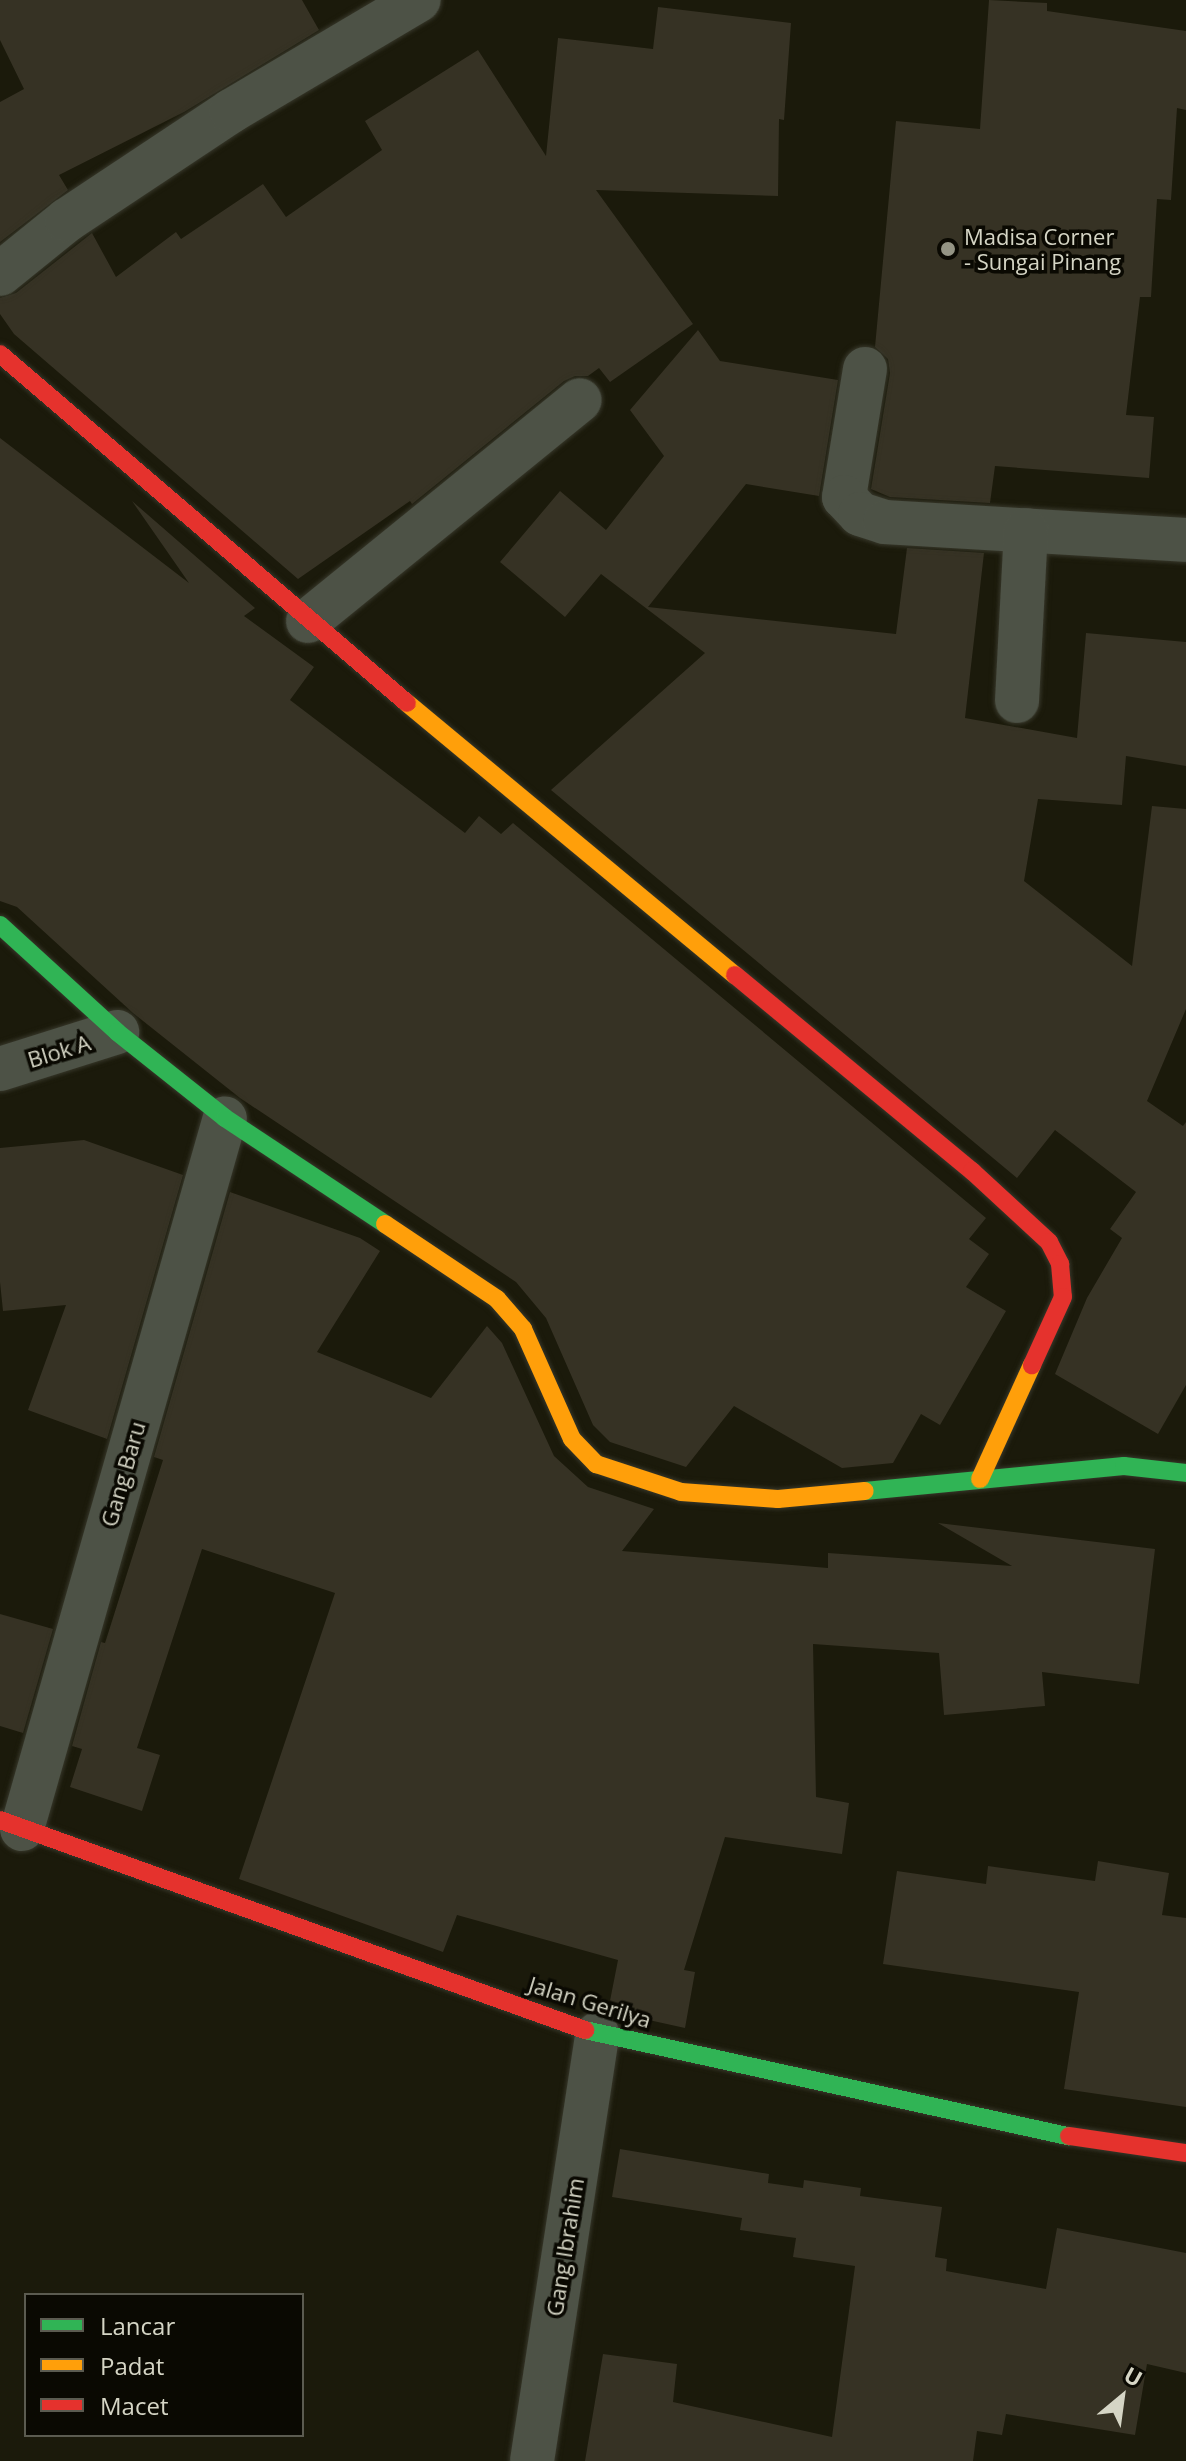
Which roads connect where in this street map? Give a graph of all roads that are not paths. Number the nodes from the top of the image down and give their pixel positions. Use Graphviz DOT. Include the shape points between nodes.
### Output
graph roads {
  1 [pos="419,0"];
  2 [pos="0,274"];
  3 [pos="0,354"];
  4 [pos="865,369"];
  5 [pos="580,400"];
  6 [pos="1026,530"];
  7 [pos="1186,536"];
  8 [pos="308,621"];
  9 [pos="1017,701"];
  10 [pos="0,925"];
  11 [pos="117,1032"];
  12 [pos="0,1069"];
  13 [pos="225,1118"];
  14 [pos="1186,1473"];
  15 [pos="980,1479"];
  16 [pos="11,1825"];
  17 [pos="597,2034"];
  18 [pos="1186,2153"];
  19 [pos="532,2461"];
  1 -- 2 [label="street" via="231,111 67,220"];
  3 -- 8 [label="street"];
  4 -- 6 [label="street" via="844,497 860,514 885,522"];
  5 -- 8 [label="street"];
  6 -- 7 [label="street"];
  6 -- 9 [label="street"];
  8 -- 15 [label="street" via="972,1171 1049,1242 1060,1264 1063,1297"];
  10 -- 11 [label="street"];
  11 -- 12 [label="street, Blok A"];
  11 -- 13 [label="street"];
  13 -- 15 [label="street" via="497,1299 523,1329 572,1439 596,1464 681,1492 778,1499"];
  13 -- 16 [label="street, Gang Baru"];
  14 -- 15 [label="street" via="1124,1466"];
  16 -- 17 [label="street, Jalan Gerilya"];
  17 -- 18 [label="street, Jalan Gerilya" via="1043,2132"];
  17 -- 19 [label="street, Gang Ibrahim"];
}
